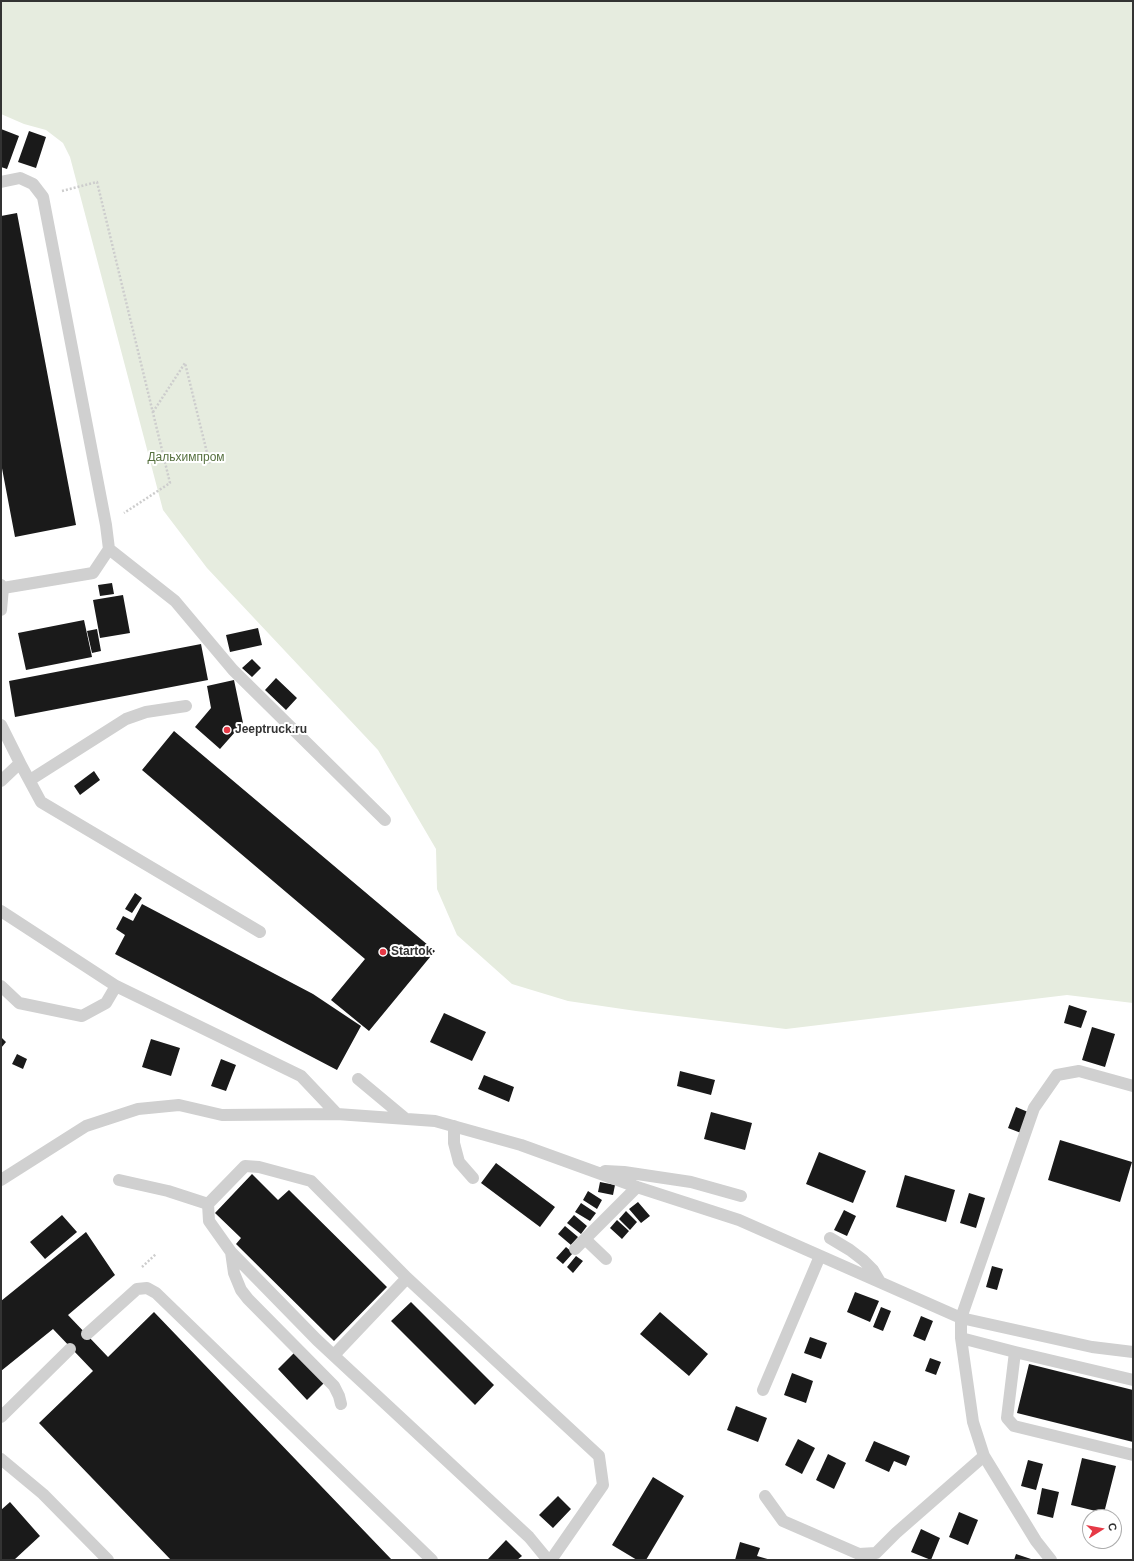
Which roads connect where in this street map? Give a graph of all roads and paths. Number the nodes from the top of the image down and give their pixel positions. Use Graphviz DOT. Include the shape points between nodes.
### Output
graph roads {
  1 [pos="1,182"];
  2 [pos="44,196"];
  3 [pos="153,412"];
  4 [pos="210,465"];
  5 [pos="106,525"];
  6 [pos="109,549"];
  7 [pos="2,586"];
  8 [pos="1,610"];
  9 [pos="186,706"];
  10 [pos="1,724"];
  11 [pos="20,763"];
  12 [pos="30,780"];
  13 [pos="1,781"];
  14 [pos="385,820"];
  15 [pos="1,911"];
  16 [pos="260,932"];
  17 [pos="1,986"];
  18 [pos="116,986"];
  19 [pos="358,1079"];
  20 [pos="1133,1086"];
  21 [pos="337,1114"];
  22 [pos="406,1119"];
  23 [pos="454,1126"];
  24 [pos="594,1171"];
  25 [pos="474,1178"];
  26 [pos="1,1180"];
  27 [pos="119,1180"];
  28 [pos="637,1187"];
  29 [pos="741,1196"];
  30 [pos="208,1204"];
  31 [pos="830,1238"];
  32 [pos="585,1239"];
  33 [pos="575,1249"];
  34 [pos="231,1252"];
  35 [pos="156,1254"];
  36 [pos="820,1256"];
  37 [pos="606,1259"];
  38 [pos="142,1266"];
  39 [pos="407,1278"];
  40 [pos="880,1282"];
  41 [pos="961,1318"];
  42 [pos="87,1334"];
  43 [pos="961,1338"];
  44 [pos="70,1349"];
  45 [pos="1015,1352"];
  46 [pos="1133,1352"];
  47 [pos="334,1355"];
  48 [pos="1133,1380"];
  49 [pos="763,1390"];
  50 [pos="340,1404"];
  51 [pos="1,1417"];
  52 [pos="1133,1454"];
  53 [pos="984,1456"];
  54 [pos="1,1459"];
  55 [pos="765,1496"];
  56 [pos="108,1560"];
  57 [pos="432,1560"];
  58 [pos="550,1560"];
  59 [pos="1051,1560"];
  1 -- 2 [label="lane" via="20,178 33,184"];
  2 -- 3 [label="path" via="97,182"];
  2 -- 5 [label="lane"];
  3 -- 4 [label="path" via="185,363"];
  3 -- 5 [label="path" via="170,483"];
  5 -- 6 [label="lane"];
  6 -- 7 [label="lane" via="93,573"];
  6 -- 14 [label="lane" via="175,601 233,670"];
  7 -- 8 [label="lane"];
  9 -- 12 [label="lane" via="136,714"];
  10 -- 11 [label="lane"];
  11 -- 12 [label="lane"];
  11 -- 13 [label="lane"];
  12 -- 16 [label="lane" via="41,802"];
  15 -- 18 [label="lane"];
  17 -- 18 [label="lane" via="19,1003 82,1016 106,1003"];
  18 -- 21 [label="lane" via="301,1076"];
  19 -- 22 [label="lane"];
  20 -- 41 [label="lane" via="1079,1070 1057,1075 1034,1108"];
  21 -- 22 [label="lane"];
  21 -- 26 [label="lane" via="222,1115 179,1105 138,1109 86,1126"];
  22 -- 23 [label="lane" via="435,1121"];
  23 -- 24 [label="lane" via="521,1144"];
  23 -- 25 [label="lane" via="454,1144 459,1162"];
  24 -- 28 [label="lane"];
  24 -- 29 [label="lane" via="662,1177"];
  27 -- 30 [label="lane" via="168,1191"];
  28 -- 32 [label="lane"];
  28 -- 36 [label="lane" via="739,1220"];
  30 -- 34 [label="lane" via="209,1221"];
  30 -- 39 [label="lane" via="245,1166 310,1180"];
  31 -- 40 [label="lane" via="864,1260"];
  32 -- 33 [label="lane"];
  32 -- 37 [label="lane"];
  34 -- 47 [label="lane"];
  34 -- 50 [label="lane" via="234,1273 241,1290 334,1386 340,1396"];
  35 -- 38 [label="path"];
  36 -- 40 [label="lane"];
  36 -- 49 [label="lane"];
  39 -- 47 [label="lane"];
  39 -- 58 [label="lane" via="599,1456 603,1485"];
  40 -- 41 [label="lane"];
  41 -- 43 [label="lane"];
  41 -- 46 [label="lane" via="1092,1347"];
  42 -- 57 [label="lane" via="137,1288 147,1288 156,1293"];
  43 -- 45 [label="lane"];
  43 -- 53 [label="lane" via="973,1422"];
  44 -- 51 [label="lane"];
  45 -- 48 [label="lane"];
  45 -- 52 [label="lane" via="1007,1418 1014,1426"];
  47 -- 58 [label="lane"];
  53 -- 55 [label="lane" via="876,1553 860,1554 783,1521"];
  53 -- 59 [label="lane" via="1036,1541"];
  54 -- 56 [label="lane" via="43,1494"];
}
